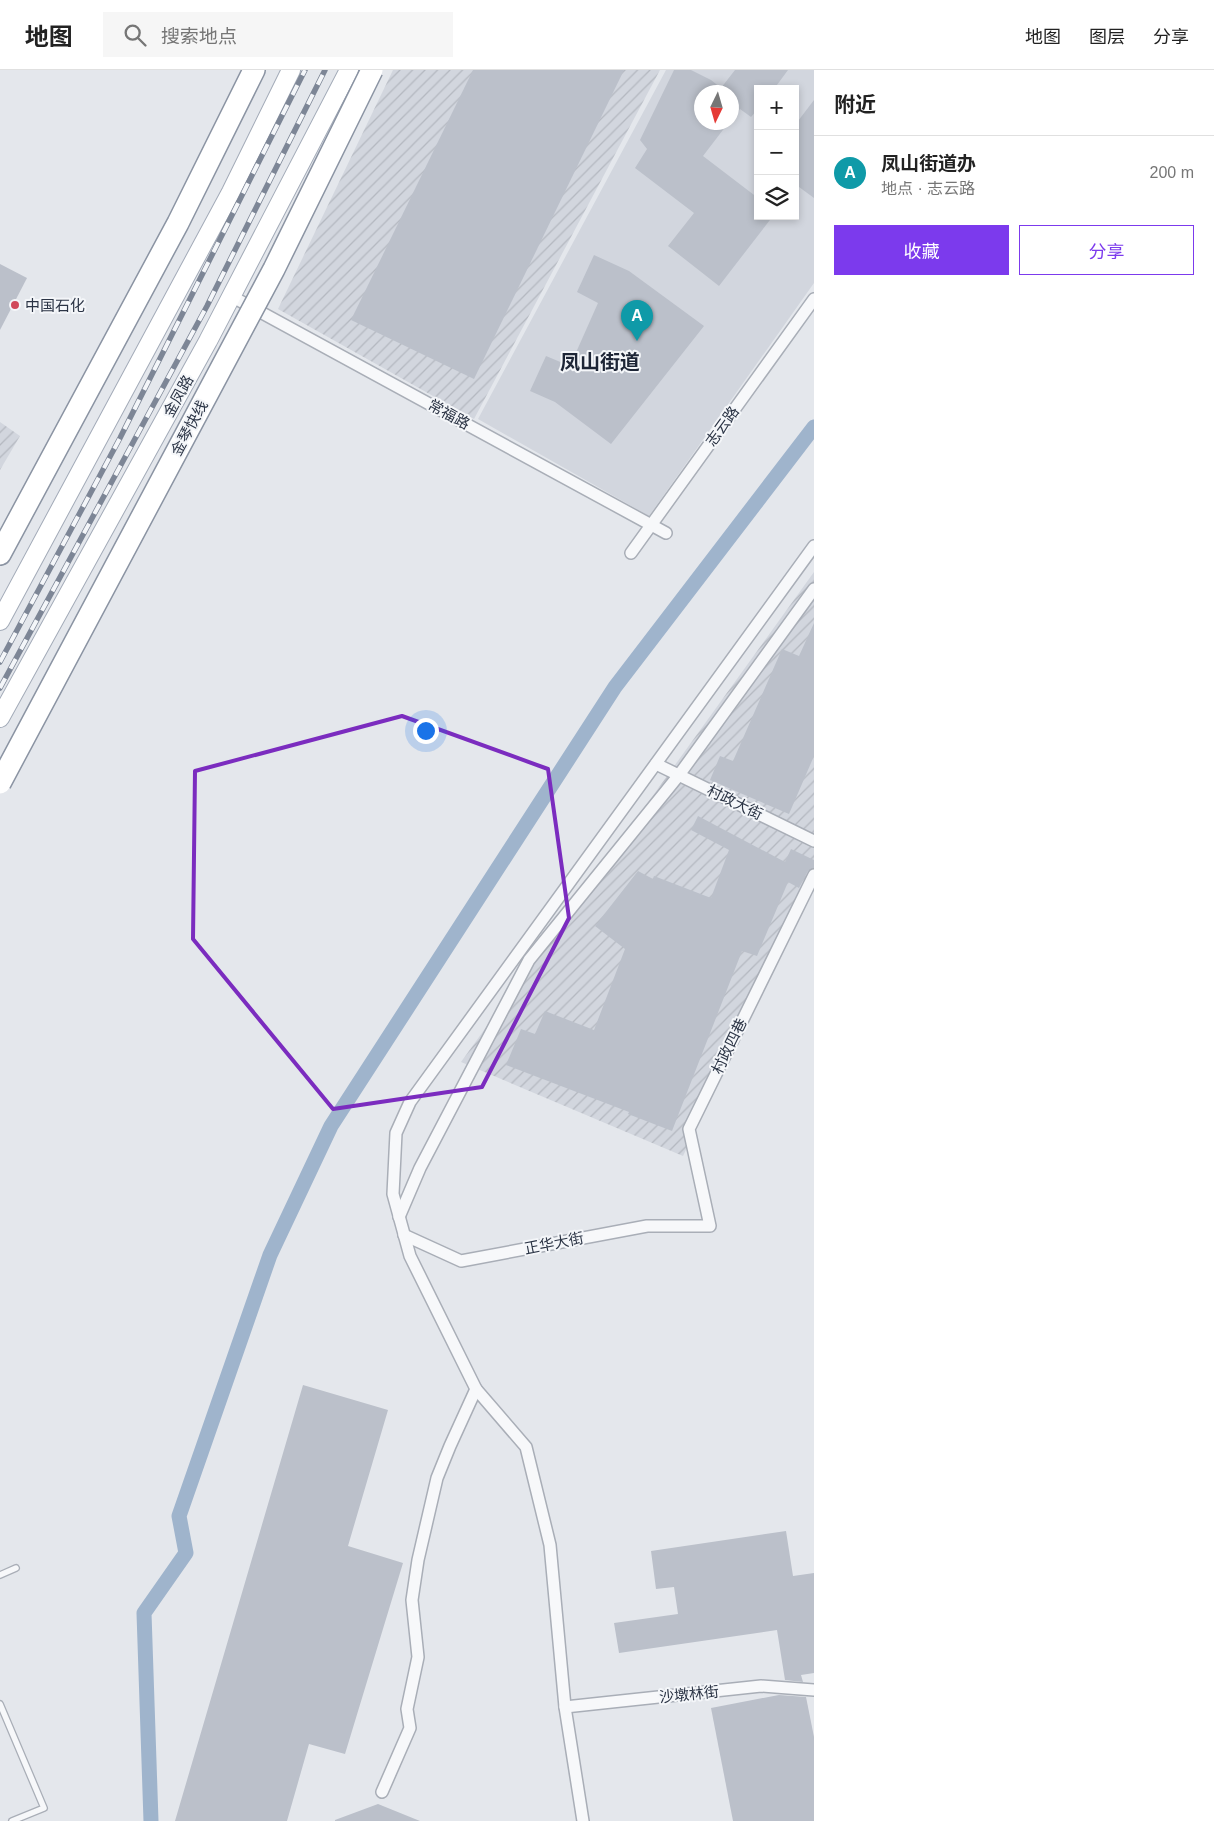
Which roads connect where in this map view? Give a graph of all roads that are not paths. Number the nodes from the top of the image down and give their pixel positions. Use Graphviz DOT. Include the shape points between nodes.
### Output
graph roads {
  1 [pos="254,70"];
  2 [pos="291,70"];
  3 [pos="348,70"];
  4 [pos="372,70"];
  5 [pos="231,296"];
  6 [pos="814,299"];
  7 [pos="651,524"];
  8 [pos="666,533"];
  9 [pos="814,546"];
  10 [pos="630,553"];
  11 [pos="0,554"];
  12 [pos="814,588"];
  13 [pos="0,621"];
  14 [pos="0,718"];
  15 [pos="656,764"];
  16 [pos="679,775"];
  17 [pos="0,783"];
  18 [pos="814,841"];
  19 [pos="814,875"];
  20 [pos="400,1217"];
  21 [pos="710,1226"];
  22 [pos="404,1235"];
  23 [pos="476,1389"];
  24 [pos="16,1568"];
  25 [pos="0,1574"];
  26 [pos="814,1690"];
  27 [pos="0,1705"];
  28 [pos="565,1707"];
  29 [pos="382,1792"];
  30 [pos="12,1821"];
  31 [pos="583,1821"];
  1 -- 11 [label="highway" via="178,223"];
  2 -- 13 [label="main road" via="231,192"];
  3 -- 5 [label="main road, 金凤路"];
  4 -- 17 [label="highway, 金琴快线, bridge" via="274,269"];
  5 -- 7 [label="street, 常福路"];
  5 -- 14 [label="main road, 金凤路"];
  6 -- 7 [label="street, 志云路"];
  7 -- 8 [label="street, 常福路"];
  7 -- 10 [label="street, 志云路"];
  9 -- 15 [label="street"];
  12 -- 16 [label="street"];
  15 -- 16 [label="street, 村政大街"];
  15 -- 20 [label="street" via="410,1102 396,1133 393,1194"];
  16 -- 18 [label="street, 村政大街"];
  16 -- 20 [label="street" via="529,960 420,1168"];
  19 -- 21 [label="street, 村政四巷" via="689,1129"];
  20 -- 22 [label="street"];
  21 -- 22 [label="street, 正华大街" via="647,1226 462,1261"];
  22 -- 23 [label="street" via="410,1256"];
  23 -- 28 [label="street" via="526,1447 550,1545"];
  23 -- 29 [label="street" via="437,1478 412,1600 418,1657 407,1709 410,1728"];
  24 -- 25 [label="lane"];
  26 -- 28 [label="street, 沙墩林街" via="761,1686"];
  27 -- 30 [label="lane" via="44,1808"];
  28 -- 31 [label="street"];
}
